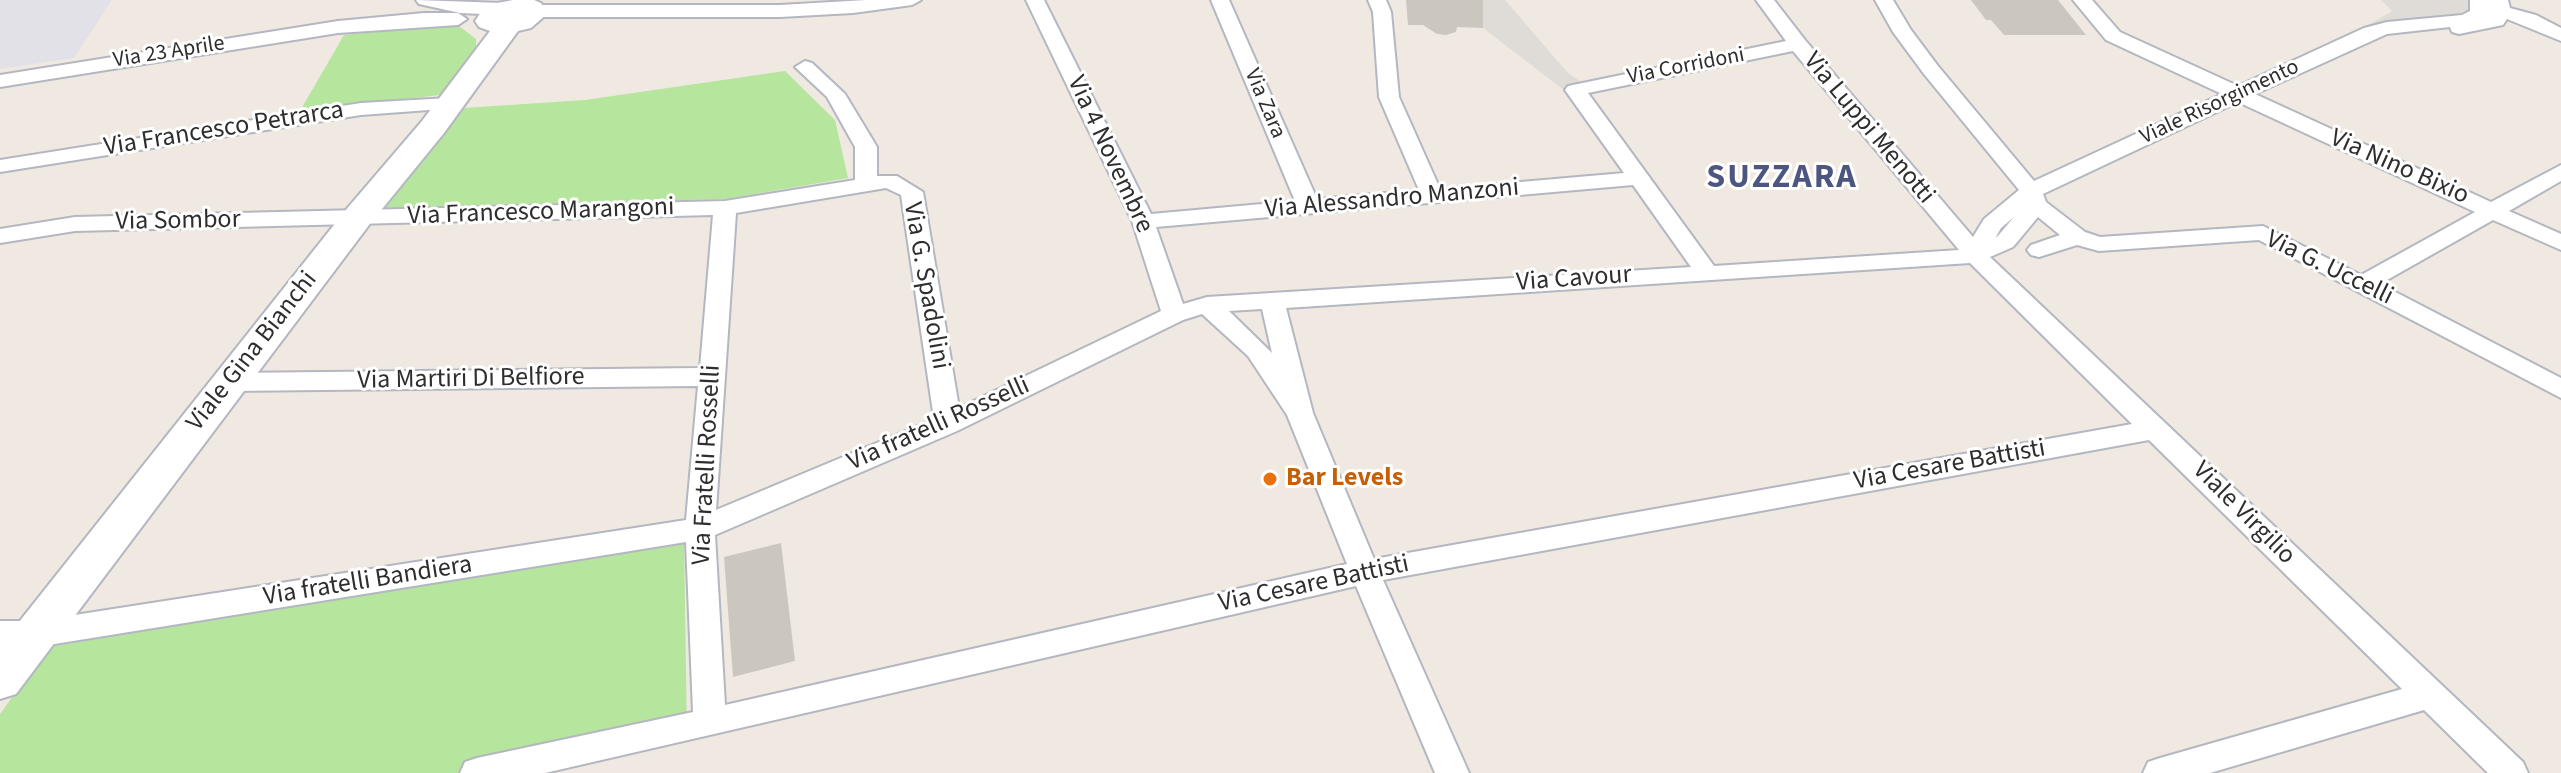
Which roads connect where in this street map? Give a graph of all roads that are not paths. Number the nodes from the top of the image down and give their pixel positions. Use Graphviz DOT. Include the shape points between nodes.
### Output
graph roads {
  1 [pos="912,0"];
  2 [pos="1035,0"];
  3 [pos="1220,0"];
  4 [pos="1377,0"];
  5 [pos="1765,0"];
  6 [pos="1884,0"];
  7 [pos="2082,0"];
  8 [pos="415,2"];
  9 [pos="2492,9"];
  10 [pos="514,12"];
  11 [pos="459,13"];
  12 [pos="338,27"];
  13 [pos="1798,44"];
  14 [pos="805,67"];
  15 [pos="0,81"];
  16 [pos="2236,95"];
  17 [pos="449,104"];
  18 [pos="0,166"];
  19 [pos="2561,172"];
  20 [pos="1641,178"];
  21 [pos="866,184"];
  22 [pos="1433,197"];
  23 [pos="2034,198"];
  24 [pos="1309,207"];
  25 [pos="725,208"];
  26 [pos="2494,211"];
  27 [pos="357,218"];
  28 [pos="1143,221"];
  29 [pos="0,236"];
  30 [pos="2077,237"];
  31 [pos="2561,243"];
  32 [pos="2039,250"];
  33 [pos="1975,255"];
  34 [pos="1706,271"];
  35 [pos="2363,284"];
  36 [pos="1272,301"];
  37 [pos="1207,305"];
  38 [pos="1174,314"];
  39 [pos="2561,363"];
  40 [pos="712,377"];
  41 [pos="230,382"];
  42 [pos="2550,383"];
  43 [pos="1300,413"];
  44 [pos="948,424"];
  45 [pos="2156,429"];
  46 [pos="700,529"];
  47 [pos="1365,572"];
  48 [pos="18,634"];
  49 [pos="0,680"];
  50 [pos="2427,695"];
  51 [pos="710,723"];
  52 [pos="477,773"];
  53 [pos="1452,773"];
  54 [pos="2160,773"];
  55 [pos="2511,773"];
  1 -- 10 [label="street" via="780,11"];
  2 -- 28 [label="street, Via 4 Novembre"];
  3 -- 24 [label="street, Via Zara"];
  4 -- 22 [label="street" via="1389,97"];
  5 -- 13 [label="street, Via Luppi Menotti"];
  6 -- 23 [label="street" via="1902,32"];
  7 -- 16 [label="street, Via Nino Bixio" via="2113,36"];
  8 -- 11 [label="street"];
  8 -- 12 [label="street"];
  9 -- 9 [label="street, Viale Risorgimento" via="2532,27 2561,35"];
  9 -- 16 [label="street, Viale Risorgimento" via="2468,28 2378,30"];
  10 -- 11 [label="street"];
  10 -- 17 [label="street, Viale Gina Bianchi"];
  11 -- 12 [label="street"];
  12 -- 15 [label="street, Via 23 Aprile"];
  13 -- 20 [label="street, Via Corridoni" via="1575,90"];
  13 -- 33 [label="street, Via Luppi Menotti"];
  14 -- 21 [label="street" via="835,94 866,147"];
  16 -- 23 [label="street, Viale Risorgimento"];
  16 -- 26 [label="street, Via Nino Bixio"];
  17 -- 18 [label="street, Via Francesco Petrarca" via="361,109"];
  17 -- 27 [label="street, Viale Gina Bianchi"];
  19 -- 26 [label="street"];
  20 -- 22 [label="street, Via Alessandro Manzoni"];
  20 -- 34 [label="street"];
  21 -- 25 [label="street, Via G. Spadolini"];
  21 -- 44 [label="street, Via G. Spadolini" via="889,181 912,192"];
  22 -- 24 [label="street, Via Alessandro Manzoni"];
  23 -- 30 [label="street"];
  23 -- 33 [label="street" via="2005,242"];
  24 -- 28 [label="street, Via Alessandro Manzoni"];
  25 -- 27 [label="street, Via Francesco Marangoni"];
  25 -- 40 [label="street, Via Fratelli Rosselli"];
  26 -- 31 [label="street, Via Nino Bixio"];
  26 -- 35 [label="street"];
  27 -- 29 [label="street, Via Sombor" via="75,224"];
  27 -- 41 [label="street, Viale Gina Bianchi"];
  28 -- 38 [label="street, Via 4 Novembre"];
  30 -- 32 [label="street"];
  30 -- 35 [label="street, Via G. Uccelli" via="2110,245 2263,233"];
  33 -- 34 [label="street, Via Cavour"];
  33 -- 45 [label="street, Viale Virgilio"];
  34 -- 36 [label="street, Via Cavour"];
  35 -- 42 [label="street, Via G. Uccelli"];
  36 -- 37 [label="street, Via Cavour"];
  36 -- 43 [label="street"];
  37 -- 38 [label="street, Via Cavour"];
  37 -- 43 [label="street" via="1257,350"];
  38 -- 44 [label="street, Via fratelli Rosselli"];
  39 -- 42 [label="street"];
  40 -- 41 [label="street, Via Martiri Di Belfiore"];
  40 -- 46 [label="street, Via Fratelli Rosselli"];
  41 -- 48 [label="street, Viale Gina Bianchi"];
  43 -- 47 [label="street"];
  44 -- 46 [label="street, Via fratelli Rosselli"];
  45 -- 47 [label="street, Via Cesare Battisti"];
  45 -- 50 [label="street, Viale Virgilio"];
  46 -- 48 [label="street, Via fratelli Bandiera"];
  46 -- 51 [label="street, Via Fratelli Rosselli"];
  47 -- 51 [label="street, Via Cesare Battisti"];
  47 -- 53 [label="street"];
  48 -- 49 [label="street, Viale Gina Bianchi"];
  50 -- 54 [label="street"];
  50 -- 55 [label="street, Viale Virgilio"];
  51 -- 52 [label="street, Via Cesare Battisti"];
}
